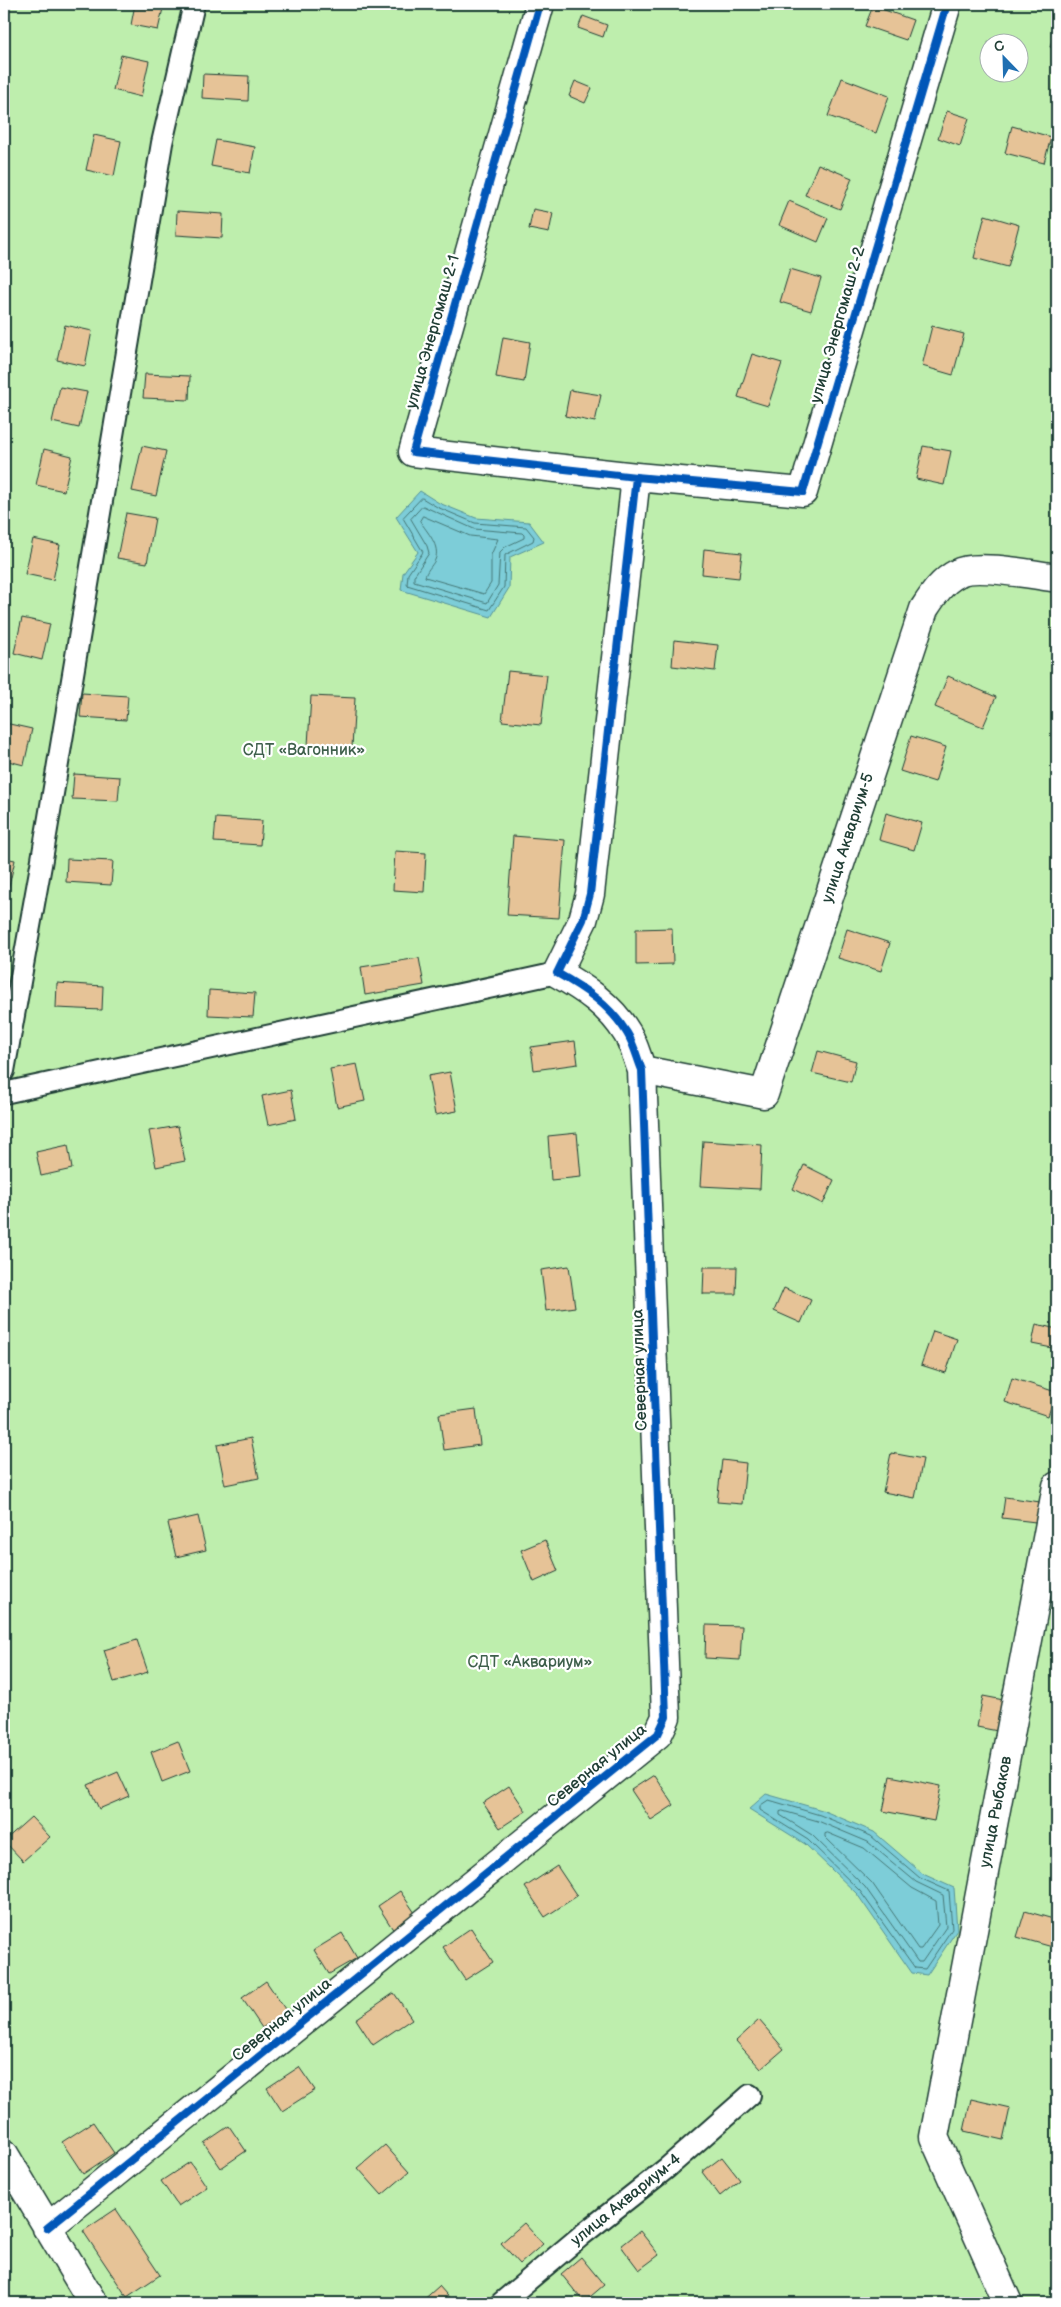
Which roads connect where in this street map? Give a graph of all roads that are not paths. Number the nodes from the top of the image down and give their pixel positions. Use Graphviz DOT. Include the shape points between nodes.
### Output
graph roads {
  1 [pos="194,4"];
  2 [pos="540,4"];
  3 [pos="947,4"];
  4 [pos="636,477"];
  5 [pos="1057,578"];
  6 [pos="556,972"];
  7 [pos="642,1070"];
  8 [pos="4,1072"];
  9 [pos="4,1093"];
  10 [pos="1057,1486"];
  11 [pos="750,2095"];
  12 [pos="4,2154"];
  13 [pos="47,2228"];
  14 [pos="93,2303"];
  15 [pos="500,2303"];
  16 [pos="1008,2303"];
  1 -- 8 [label="lane" via="162,143"];
  2 -- 4 [label="street, улица Энергомаш 2-1" via="413,452"];
  3 -- 4 [label="street, улица Энергомаш 2-2" via="803,492"];
  4 -- 6 [label="street" via="590,894 582,920"];
  5 -- 7 [label="street, улица Аквариум-5" via="987,569 959,571 937,589 924,609 764,1094"];
  6 -- 7 [label="street, Северная улица" via="604,1004 628,1034"];
  6 -- 9 [label="lane"];
  7 -- 13 [label="street, Северная улица" via="667,1708 662,1728"];
  10 -- 16 [label="street, улица Рыбаков" via="934,2137"];
  11 -- 15 [label="lane, улица Аквариум-4" via="667,2168"];
  12 -- 13 [label="street"];
  13 -- 14 [label="street"];
}
